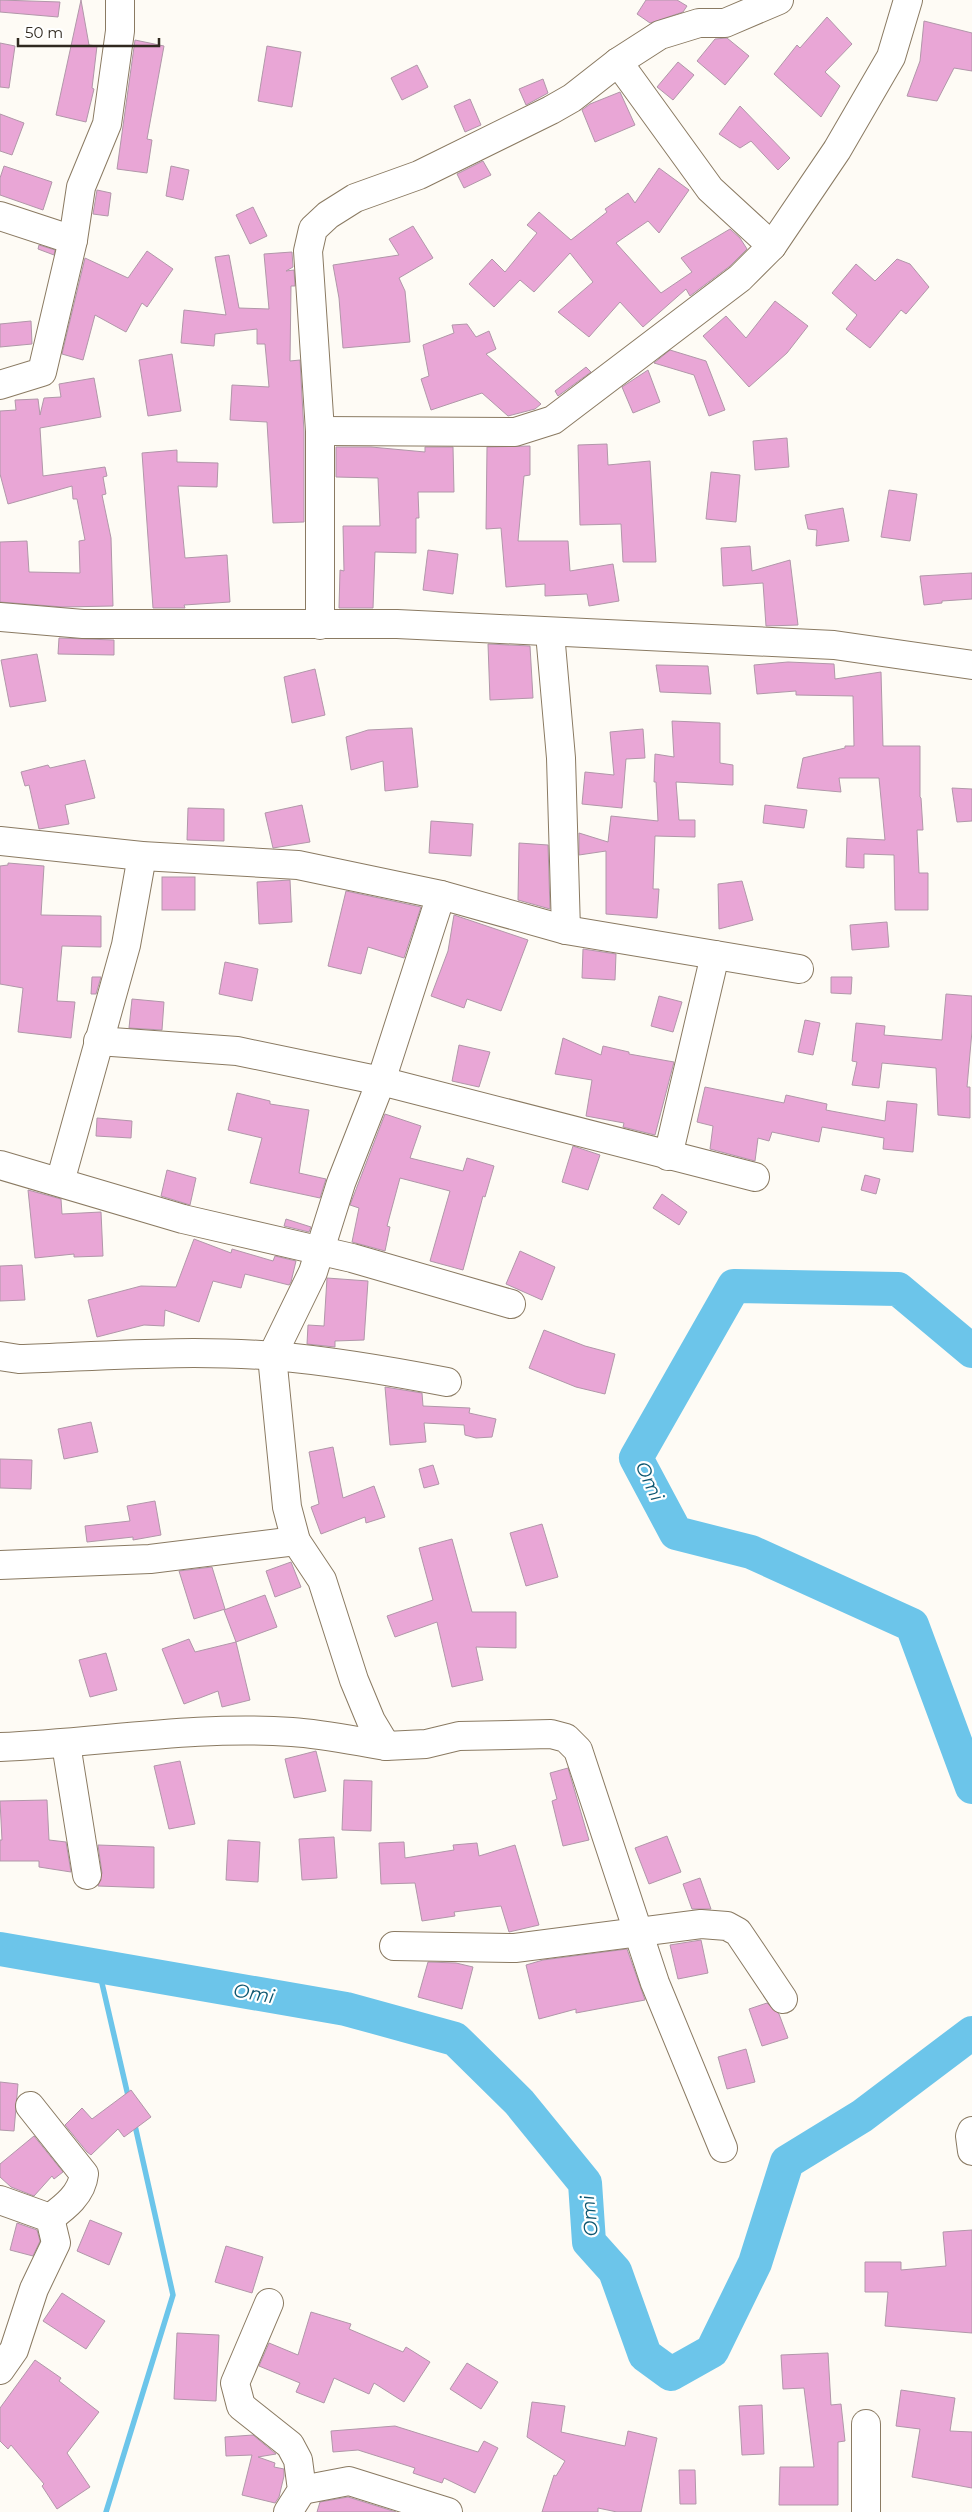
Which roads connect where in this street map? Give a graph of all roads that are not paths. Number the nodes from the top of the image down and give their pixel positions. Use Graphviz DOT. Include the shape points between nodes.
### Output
graph roads {
  1 [pos="120,0"];
  2 [pos="779,0"];
  3 [pos="908,0"];
  4 [pos="618,62"];
  5 [pos="0,216"];
  6 [pos="73,240"];
  7 [pos="772,246"];
  8 [pos="0,385"];
  9 [pos="320,431"];
  10 [pos="0,618"];
  11 [pos="320,625"];
  12 [pos="550,633"];
  13 [pos="972,665"];
  14 [pos="0,840"];
  15 [pos="142,856"];
  16 [pos="441,896"];
  17 [pos="566,930"];
  18 [pos="715,955"];
  19 [pos="800,969"];
  20 [pos="98,1041"];
  21 [pos="381,1081"];
  22 [pos="668,1156"];
  23 [pos="0,1165"];
  24 [pos="754,1177"];
  25 [pos="60,1182"];
  26 [pos="320,1250"];
  27 [pos="511,1304"];
  28 [pos="0,1356"];
  29 [pos="272,1356"];
  30 [pos="447,1382"];
  31 [pos="296,1541"];
  32 [pos="0,1565"];
  33 [pos="66,1744"];
  34 [pos="386,1746"];
  35 [pos="0,1747"];
  36 [pos="87,1875"];
  37 [pos="637,1932"];
  38 [pos="394,1946"];
  39 [pos="783,1999"];
  40 [pos="30,2106"];
  41 [pos="972,2131"];
  42 [pos="723,2148"];
  43 [pos="972,2152"];
  44 [pos="0,2200"];
  45 [pos="50,2218"];
  46 [pos="269,2303"];
  47 [pos="0,2370"];
  48 [pos="866,2424"];
  49 [pos="295,2501"];
  50 [pos="448,2512"];
  51 [pos="866,2512"];
  1 -- 6 [label="street" via="120,31 107,124 81,187"];
  2 -- 4 [label="street" via="725,23 699,23 660,35"];
  3 -- 7 [label="street" via="891,57 837,150"];
  4 -- 7 [label="street" via="710,189"];
  4 -- 9 [label="street" via="572,98 419,175 355,198 328,215 313,230 308,251"];
  5 -- 6 [label="street"];
  6 -- 8 [label="street" via="42,372"];
  7 -- 9 [label="street" via="740,278 553,420 515,432"];
  9 -- 11 [label="street"];
  10 -- 11 [label="street" via="82,624"];
  11 -- 12 [label="street" via="397,624"];
  12 -- 13 [label="street" via="834,645"];
  12 -- 17 [label="street" via="562,758"];
  14 -- 15 [label="street"];
  15 -- 16 [label="street" via="298,865"];
  15 -- 20 [label="street" via="126,946"];
  16 -- 17 [label="street"];
  16 -- 21 [label="street"];
  17 -- 18 [label="street"];
  18 -- 19 [label="street"];
  18 -- 22 [label="street"];
  20 -- 21 [label="street" via="237,1051"];
  20 -- 25 [label="street"];
  21 -- 22 [label="street"];
  21 -- 26 [label="street" via="341,1183"];
  22 -- 24 [label="street"];
  23 -- 25 [label="street"];
  25 -- 26 [label="street" via="183,1219"];
  26 -- 27 [label="street"];
  26 -- 29 [label="street" via="313,1272"];
  28 -- 29 [label="street" via="19,1359 177,1353"];
  29 -- 30 [label="street" via="348,1364"];
  29 -- 31 [label="street" via="287,1507"];
  31 -- 32 [label="street" via="150,1559"];
  31 -- 34 [label="street" via="322,1580 354,1680 371,1721"];
  33 -- 34 [label="street" via="195,1732 292,1732"];
  33 -- 35 [label="street"];
  33 -- 36 [label="street"];
  34 -- 37 [label="street" via="426,1744 459,1736 551,1734 566,1738 578,1750"];
  37 -- 38 [label="street" via="515,1948"];
  37 -- 39 [label="street" via="701,1924 727,1926 738,1932"];
  37 -- 42 [label="street"];
  40 -- 45 [label="street" via="84,2174 83,2185 66,2207"];
  41 -- 43 [label="street"];
  44 -- 45 [label="street"];
  45 -- 47 [label="street" via="56,2243 34,2289 14,2350"];
  46 -- 49 [label="street" via="235,2383 241,2406 290,2445 298,2460"];
  48 -- 51 [label="street"];
  49 -- 50 [label="street" via="349,2481"];
}
